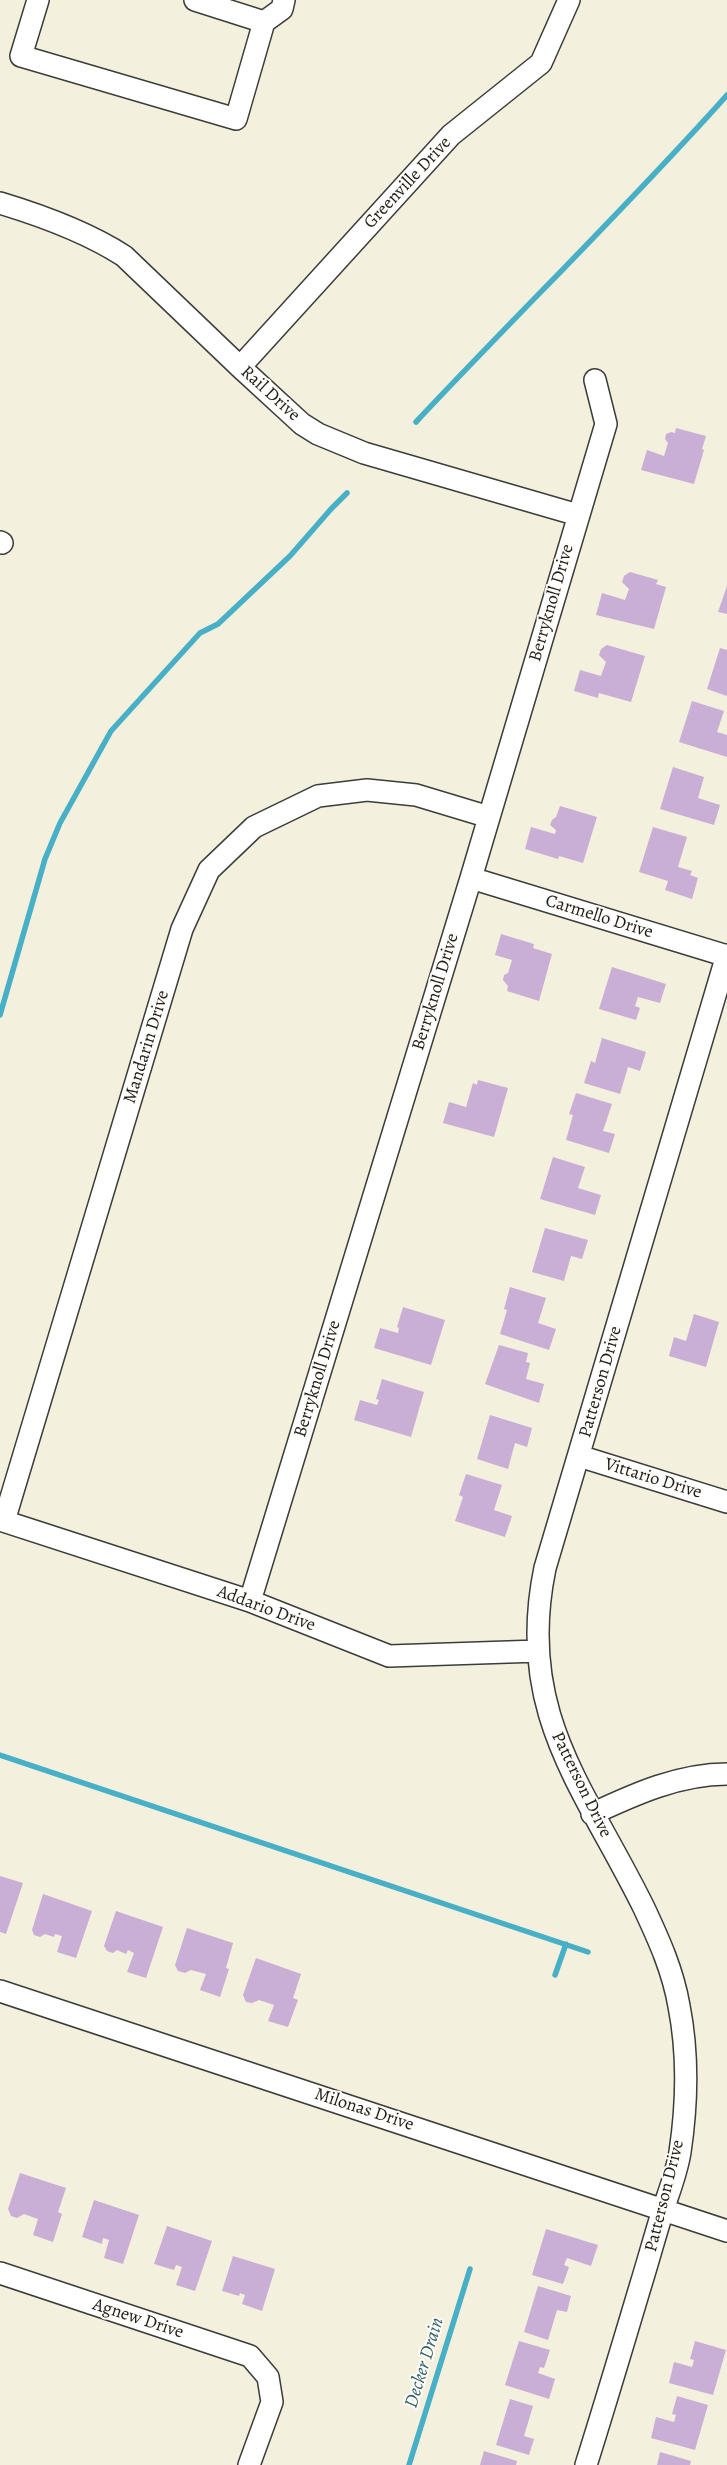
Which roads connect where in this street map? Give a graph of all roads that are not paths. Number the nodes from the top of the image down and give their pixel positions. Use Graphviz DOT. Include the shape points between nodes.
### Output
graph roads {
  1 [pos="38,0"];
  2 [pos="195,0"];
  3 [pos="284,0"];
  4 [pos="569,0"];
  5 [pos="264,22"];
  6 [pos="0,203"];
  7 [pos="240,367"];
  8 [pos="595,380"];
  9 [pos="578,515"];
  10 [pos="489,817"];
  11 [pos="471,878"];
  12 [pos="727,955"];
  13 [pos="579,1456"];
  14 [pos="727,1502"];
  15 [pos="2,1520"];
  16 [pos="250,1601"];
  17 [pos="538,1651"];
  18 [pos="727,1774"];
  19 [pos="592,1814"];
  20 [pos="0,1991"];
  21 [pos="664,2210"];
  22 [pos="727,2231"];
  23 [pos="0,2273"];
  24 [pos="249,2465"];
  25 [pos="586,2465"];
  1 -- 5 [label="street" via="21,56 236,118"];
  2 -- 5 [label="street"];
  3 -- 5 [label="street" via="282,9"];
  4 -- 7 [label="street, Greenville Drive" via="541,63 451,135"];
  6 -- 7 [label="street, Rail Drive" via="103,242 124,256"];
  7 -- 9 [label="street, Rail Drive" via="302,424 340,444"];
  8 -- 9 [label="street, Berryknoll Drive" via="606,424"];
  9 -- 10 [label="street, Berryknoll Drive"];
  10 -- 11 [label="street, Berryknoll Drive"];
  10 -- 15 [label="street, Mandarin Drive" via="416,795 367,790 318,796 254,827 209,870 182,929"];
  11 -- 12 [label="street, Carmello Drive"];
  11 -- 16 [label="street, Berryknoll Drive"];
  12 -- 13 [label="street, Patterson Drive"];
  13 -- 14 [label="street, Vittario Drive"];
  13 -- 17 [label="street, Patterson Drive" via="545,1568 540,1593"];
  15 -- 16 [label="street, Addario Drive"];
  16 -- 17 [label="street, Addario Drive" via="389,1656"];
  17 -- 19 [label="street, Patterson Drive" via="543,1695 556,1736"];
  18 -- 19 [label="street" via="654,1787"];
  19 -- 21 [label="street, Patterson Drive" via="657,1936 674,1979 679,2005 685,2074 680,2153"];
  20 -- 21 [label="street, Milonas Drive"];
  21 -- 22 [label="street, Milonas Drive"];
  21 -- 25 [label="street, Patterson Drive"];
  23 -- 24 [label="street, Agnew Drive" via="250,2356 268,2377 272,2402"];
}
